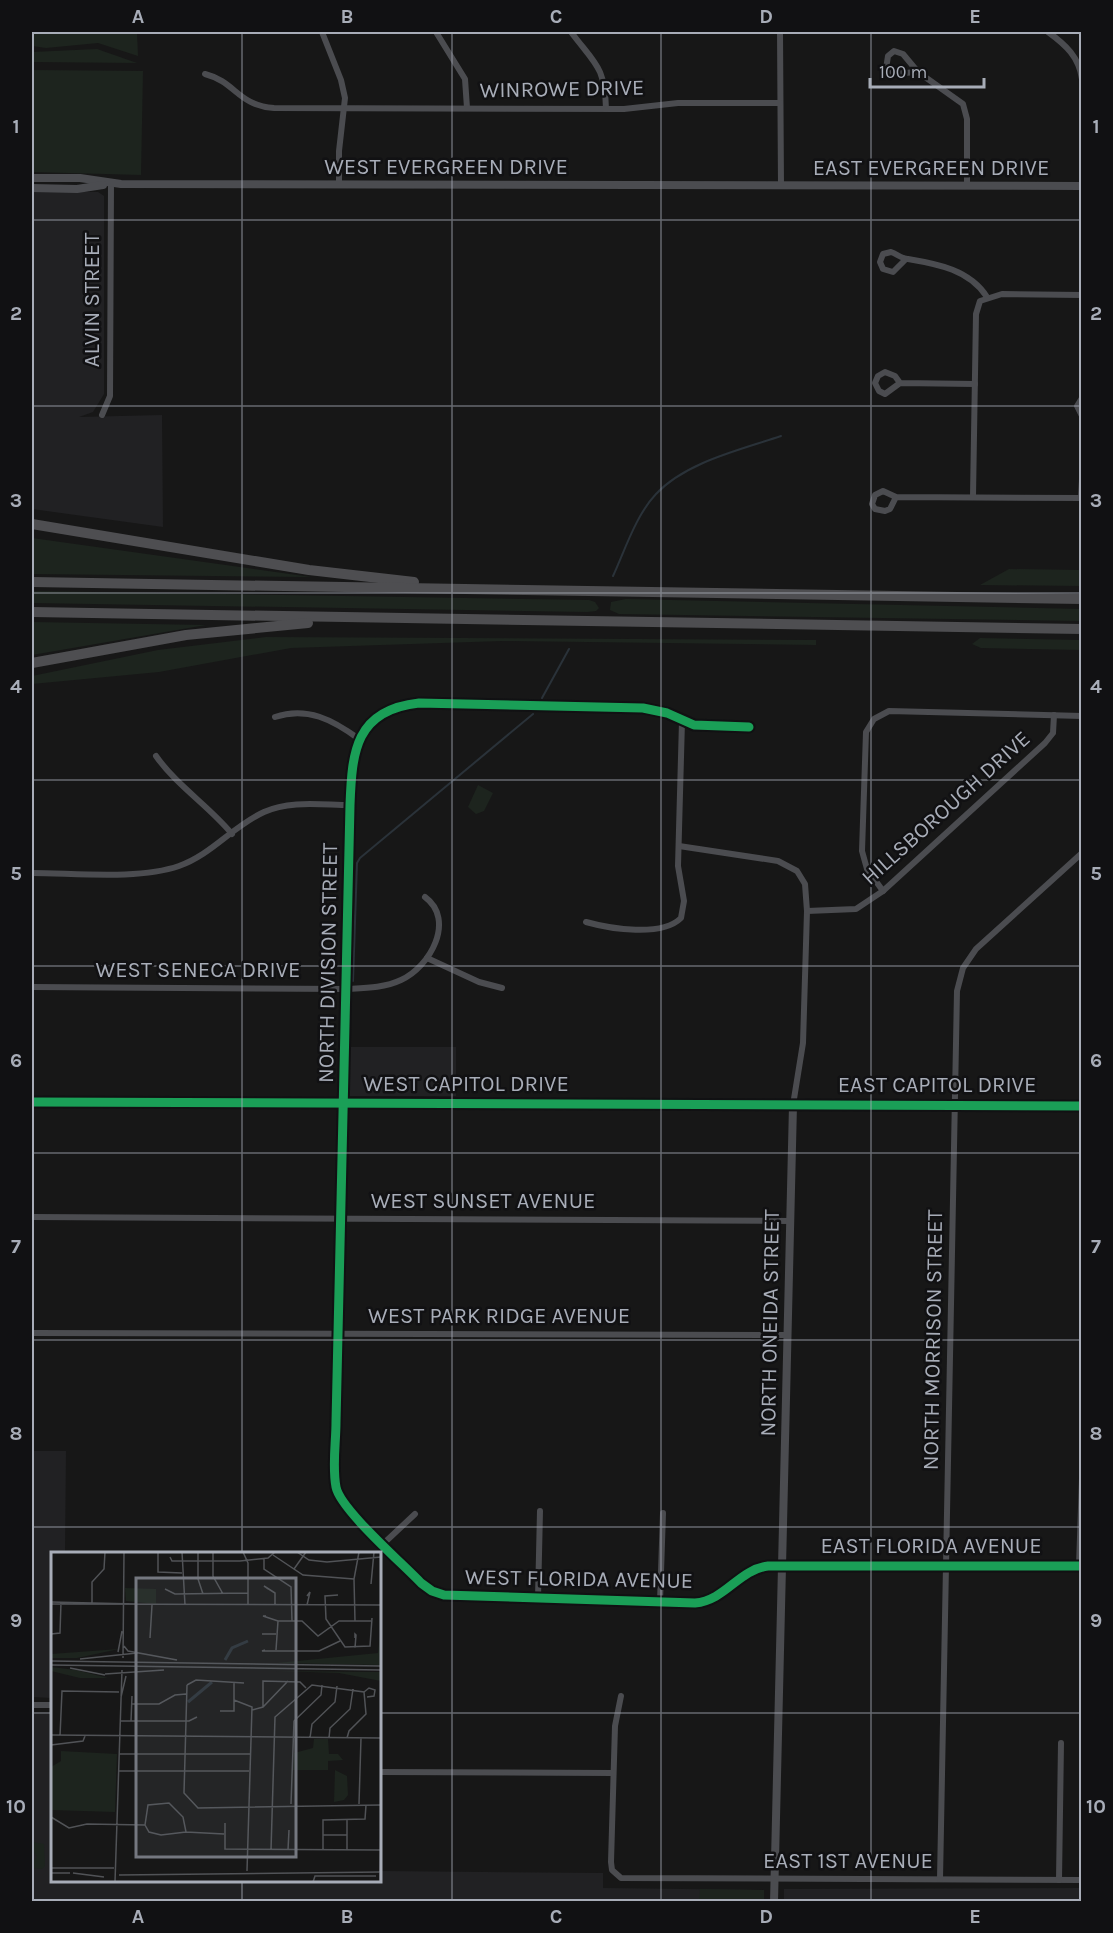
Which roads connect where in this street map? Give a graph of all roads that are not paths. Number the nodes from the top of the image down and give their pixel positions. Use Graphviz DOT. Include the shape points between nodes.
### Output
graph roads {
  1 [pos="322,32"];
  2 [pos="436,32"];
  3 [pos="571,32"];
  4 [pos="780,32"];
  5 [pos="1048,32"];
  6 [pos="918,72"];
  7 [pos="206,74"];
  8 [pos="1082,80"];
  9 [pos="780,103"];
  10 [pos="345,108"];
  11 [pos="467,108"];
  12 [pos="606,109"];
  13 [pos="32,180"];
  14 [pos="111,184"];
  15 [pos="339,184"];
  16 [pos="780,186"];
  17 [pos="967,186"];
  18 [pos="1082,186"];
  19 [pos="32,188"];
  20 [pos="906,259"];
  21 [pos="1082,295"];
  22 [pos="987,297"];
  23 [pos="900,383"];
  24 [pos="975,384"];
  25 [pos="1082,398"];
  26 [pos="102,415"];
  27 [pos="1082,416"];
  28 [pos="1082,479"];
  29 [pos="973,496"];
  30 [pos="896,497"];
  31 [pos="1081,498"];
  32 [pos="32,524"];
  33 [pos="32,582"];
  34 [pos="462,589"];
  35 [pos="1082,598"];
  36 [pos="32,612"];
  37 [pos="352,617"];
  38 [pos="1082,629"];
  39 [pos="32,663"];
  40 [pos="1054,715"];
  41 [pos="1082,716"];
  42 [pos="275,717"];
  43 [pos="682,721"];
  44 [pos="749,727"];
  45 [pos="359,739"];
  46 [pos="156,756"];
  47 [pos="350,805"];
  48 [pos="232,834"];
  49 [pos="679,846"];
  50 [pos="1082,853"];
  51 [pos="32,873"];
  52 [pos="883,891"];
  53 [pos="425,897"];
  54 [pos="807,911"];
  55 [pos="586,922"];
  56 [pos="427,958"];
  57 [pos="32,987"];
  58 [pos="502,988"];
  59 [pos="346,989"];
  60 [pos="32,1102"];
  61 [pos="345,1103"];
  62 [pos="793,1105"];
  63 [pos="957,1105"];
  64 [pos="1082,1106"];
  65 [pos="32,1217"];
  66 [pos="342,1218"];
  67 [pos="790,1221"];
  68 [pos="32,1333"];
  69 [pos="338,1334"];
  70 [pos="787,1335"];
  71 [pos="1082,1478"];
  72 [pos="540,1511"];
  73 [pos="663,1513"];
  74 [pos="415,1514"];
  75 [pos="383,1544"];
  76 [pos="781,1565"];
  77 [pos="946,1565"];
  78 [pos="1080,1566"];
  79 [pos="538,1598"];
  80 [pos="660,1602"];
  81 [pos="621,1696"];
  82 [pos="32,1705"];
  83 [pos="51,1705"];
  84 [pos="1061,1743"];
  85 [pos="381,1772"];
  86 [pos="613,1773"];
  87 [pos="775,1879"];
  88 [pos="940,1880"];
  89 [pos="1059,1880"];
  90 [pos="1082,1880"];
  91 [pos="774,1902"];
  1 -- 10 [label="street" via="341,80"];
  2 -- 11 [label="street" via="465,79"];
  3 -- 12 [label="street" via="601,70 606,85"];
  4 -- 9 [label="street"];
  5 -- 8 [label="street" via="1071,51"];
  6 -- 6 [label="street" via="898,52 888,56 886,69 891,74"];
  6 -- 17 [label="street" via="963,104 967,119"];
  7 -- 10 [label="street, WINROWE DRIVE" via="223,78 240,98 255,105"];
  9 -- 12 [label="street, WINROWE DRIVE" via="678,103"];
  9 -- 16 [label="street"];
  10 -- 11 [label="street, WINROWE DRIVE"];
  10 -- 15 [label="street"];
  11 -- 12 [label="street, WINROWE DRIVE"];
  13 -- 14 [label="street, WEST EVERGREEN DRIVE" via="81,178"];
  14 -- 15 [label="street, WEST EVERGREEN DRIVE"];
  14 -- 19 [label="street, WEST EVERGREEN DRIVE" via="77,189"];
  14 -- 26 [label="street, ALVIN STREET" via="110,396"];
  15 -- 16 [label="street, WEST EVERGREEN DRIVE"];
  16 -- 17 [label="street, EAST EVERGREEN DRIVE"];
  17 -- 18 [label="street, EAST EVERGREEN DRIVE"];
  20 -- 22 [label="street" via="946,267 974,281"];
  21 -- 22 [label="street"];
  22 -- 24 [label="street" via="977,307"];
  23 -- 24 [label="street"];
  24 -- 29 [label="street"];
  25 -- 27 [label="street" via="1077,405"];
  28 -- 31 [label="street"];
  29 -- 30 [label="street"];
  29 -- 31 [label="street"];
  32 -- 34 [label="highway" via="309,570"];
  33 -- 34 [label="highway"];
  34 -- 35 [label="highway"];
  36 -- 37 [label="highway"];
  37 -- 38 [label="highway"];
  37 -- 39 [label="highway" via="331,623 186,635"];
  40 -- 41 [label="street"];
  40 -- 52 [label="street, HILLSBOROUGH DRIVE" via="1053,733 1046,743"];
  40 -- 52 [label="street" via="889,711 874,719 866,732 862,851 867,868"];
  42 -- 45 [label="street" via="294,711 318,716"];
  43 -- 44 [label="street" via="704,726"];
  43 -- 45 [label="street" via="643,708 404,704 378,717"];
  43 -- 49 [label="street"];
  45 -- 47 [label="street, NORTH DIVISION STREET" via="353,757"];
  46 -- 48 [label="street"];
  47 -- 48 [label="street" via="282,806 263,812"];
  47 -- 59 [label="street, NORTH DIVISION STREET"];
  48 -- 51 [label="street" via="193,860 160,871"];
  49 -- 54 [label="street, NORTH ONEIDA STREET" via="789,865 805,884"];
  49 -- 55 [label="street" via="684,901 681,918 665,929 611,928"];
  50 -- 63 [label="street, NORTH MORRISON STREET" via="967,959 957,991"];
  52 -- 54 [label="street, HILLSBOROUGH DRIVE" via="856,909"];
  53 -- 56 [label="street" via="438,910 440,919 437,938"];
  54 -- 62 [label="street, NORTH ONEIDA STREET" via="803,1043"];
  56 -- 58 [label="street"];
  56 -- 59 [label="street, WEST SENECA DRIVE" via="394,983"];
  57 -- 59 [label="street, WEST SENECA DRIVE"];
  59 -- 61 [label="street, NORTH DIVISION STREET"];
  60 -- 61 [label="street, WEST CAPITOL DRIVE"];
  61 -- 62 [label="street, WEST CAPITOL DRIVE"];
  61 -- 66 [label="street, NORTH DIVISION STREET"];
  62 -- 63 [label="street, EAST CAPITOL DRIVE"];
  62 -- 67 [label="street, NORTH ONEIDA STREET"];
  63 -- 64 [label="street, EAST CAPITOL DRIVE"];
  63 -- 77 [label="street, NORTH MORRISON STREET"];
  65 -- 66 [label="street, WEST SUNSET AVENUE"];
  66 -- 67 [label="street, WEST SUNSET AVENUE"];
  66 -- 69 [label="street, NORTH DIVISION STREET"];
  67 -- 70 [label="street, NORTH ONEIDA STREET"];
  68 -- 69 [label="street, WEST PARK RIDGE AVENUE"];
  69 -- 70 [label="street, WEST PARK RIDGE AVENUE"];
  69 -- 75 [label="street, WEST FLORIDA AVENUE" via="336,1488 348,1510"];
  70 -- 76 [label="street, NORTH ONEIDA STREET"];
  71 -- 78 [label="street"];
  72 -- 79 [label="street"];
  73 -- 80 [label="street"];
  74 -- 75 [label="street"];
  75 -- 79 [label="street, WEST FLORIDA AVENUE" via="437,1593"];
  76 -- 77 [label="street, EAST FLORIDA AVENUE"];
  76 -- 80 [label="street, WEST FLORIDA AVENUE" via="747,1571 723,1593 705,1602"];
  76 -- 87 [label="street, NORTH ONEIDA STREET"];
  77 -- 78 [label="street, EAST FLORIDA AVENUE"];
  77 -- 88 [label="street, NORTH MORRISON STREET"];
  79 -- 80 [label="street, WEST FLORIDA AVENUE"];
  81 -- 86 [label="street"];
  82 -- 83 [label="street"];
  84 -- 89 [label="street"];
  85 -- 86 [label="street"];
  86 -- 87 [label="street, EAST 1ST AVENUE" via="611,1862 616,1875 628,1879"];
  87 -- 88 [label="street, EAST 1ST AVENUE"];
  87 -- 91 [label="street, NORTH ONEIDA STREET"];
  88 -- 89 [label="street, EAST 1ST AVENUE"];
  89 -- 90 [label="street, EAST 1ST AVENUE"];
}
